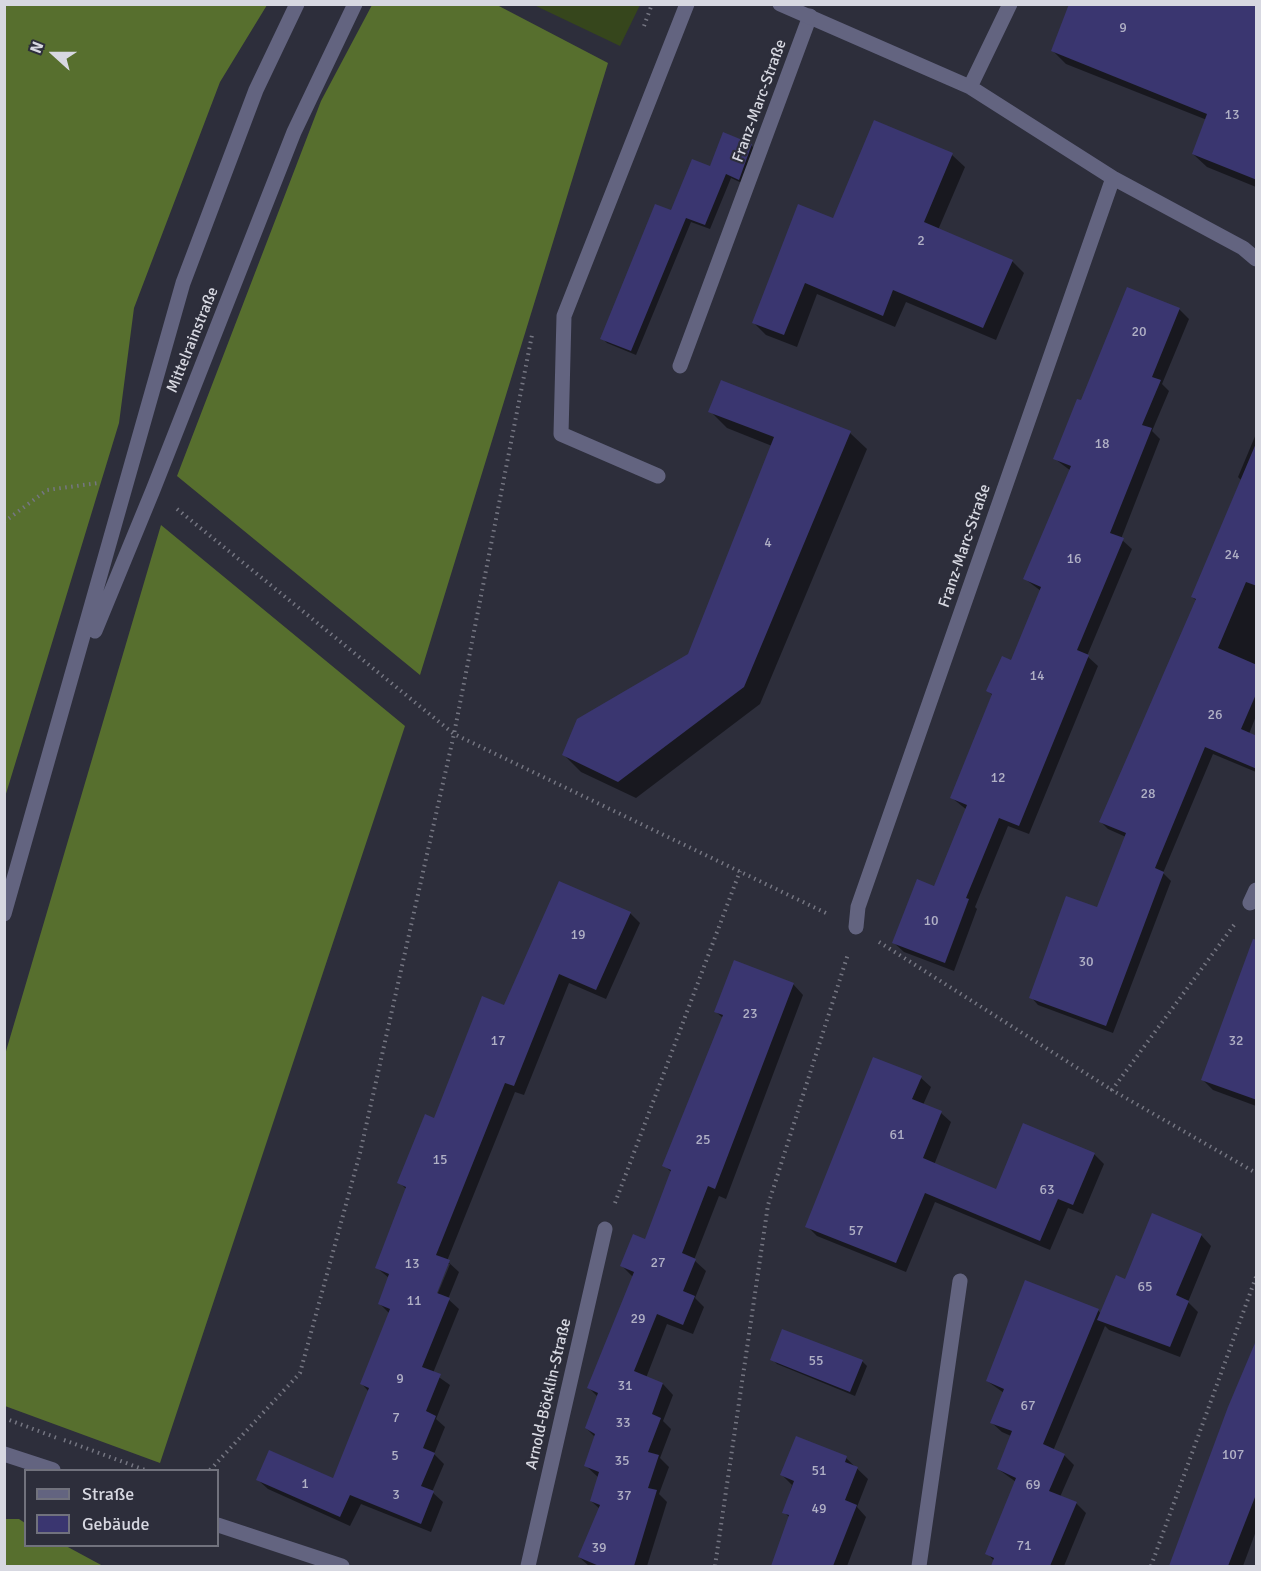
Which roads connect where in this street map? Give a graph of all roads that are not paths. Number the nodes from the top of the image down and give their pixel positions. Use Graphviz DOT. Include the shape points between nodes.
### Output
graph roads {
  1 [pos="297,4"];
  2 [pos="355,4"];
  3 [pos="687,4"];
  4 [pos="780,4"];
  5 [pos="1010,4"];
  6 [pos="810,16"];
  7 [pos="970,87"];
  8 [pos="1113,177"];
  9 [pos="1257,259"];
  10 [pos="680,366"];
  11 [pos="658,476"];
  12 [pos="69,692"];
  13 [pos="4,914"];
  14 [pos="856,927"];
  15 [pos="605,1229"];
  16 [pos="960,1281"];
  17 [pos="4,1454"];
  18 [pos="50,1469"];
  19 [pos="219,1525"];
  20 [pos="317,1563"];
  21 [pos="342,1566"];
  22 [pos="528,1566"];
  23 [pos="919,1566"];
  1 -- 12 [label="street, Mittelrainstraße" via="256,90 183,283"];
  2 -- 12 [label="street, Mittelrainstraße" via="294,132"];
  3 -- 11 [label="street" via="564,316 561,434"];
  4 -- 6 [label="street"];
  5 -- 7 [label="street"];
  6 -- 7 [label="street"];
  6 -- 10 [label="street, Franz-Marc-Straße"];
  7 -- 8 [label="street"];
  8 -- 9 [label="street" via="1244,248"];
  8 -- 14 [label="street, Franz-Marc-Straße" via="858,908"];
  12 -- 13 [label="street, Mittelrainstraße"];
  15 -- 22 [label="street, Arnold-Böcklin-Straße"];
  16 -- 23 [label="street"];
  17 -- 18 [label="street"];
  19 -- 20 [label="street"];
  20 -- 21 [label="street"];
}
